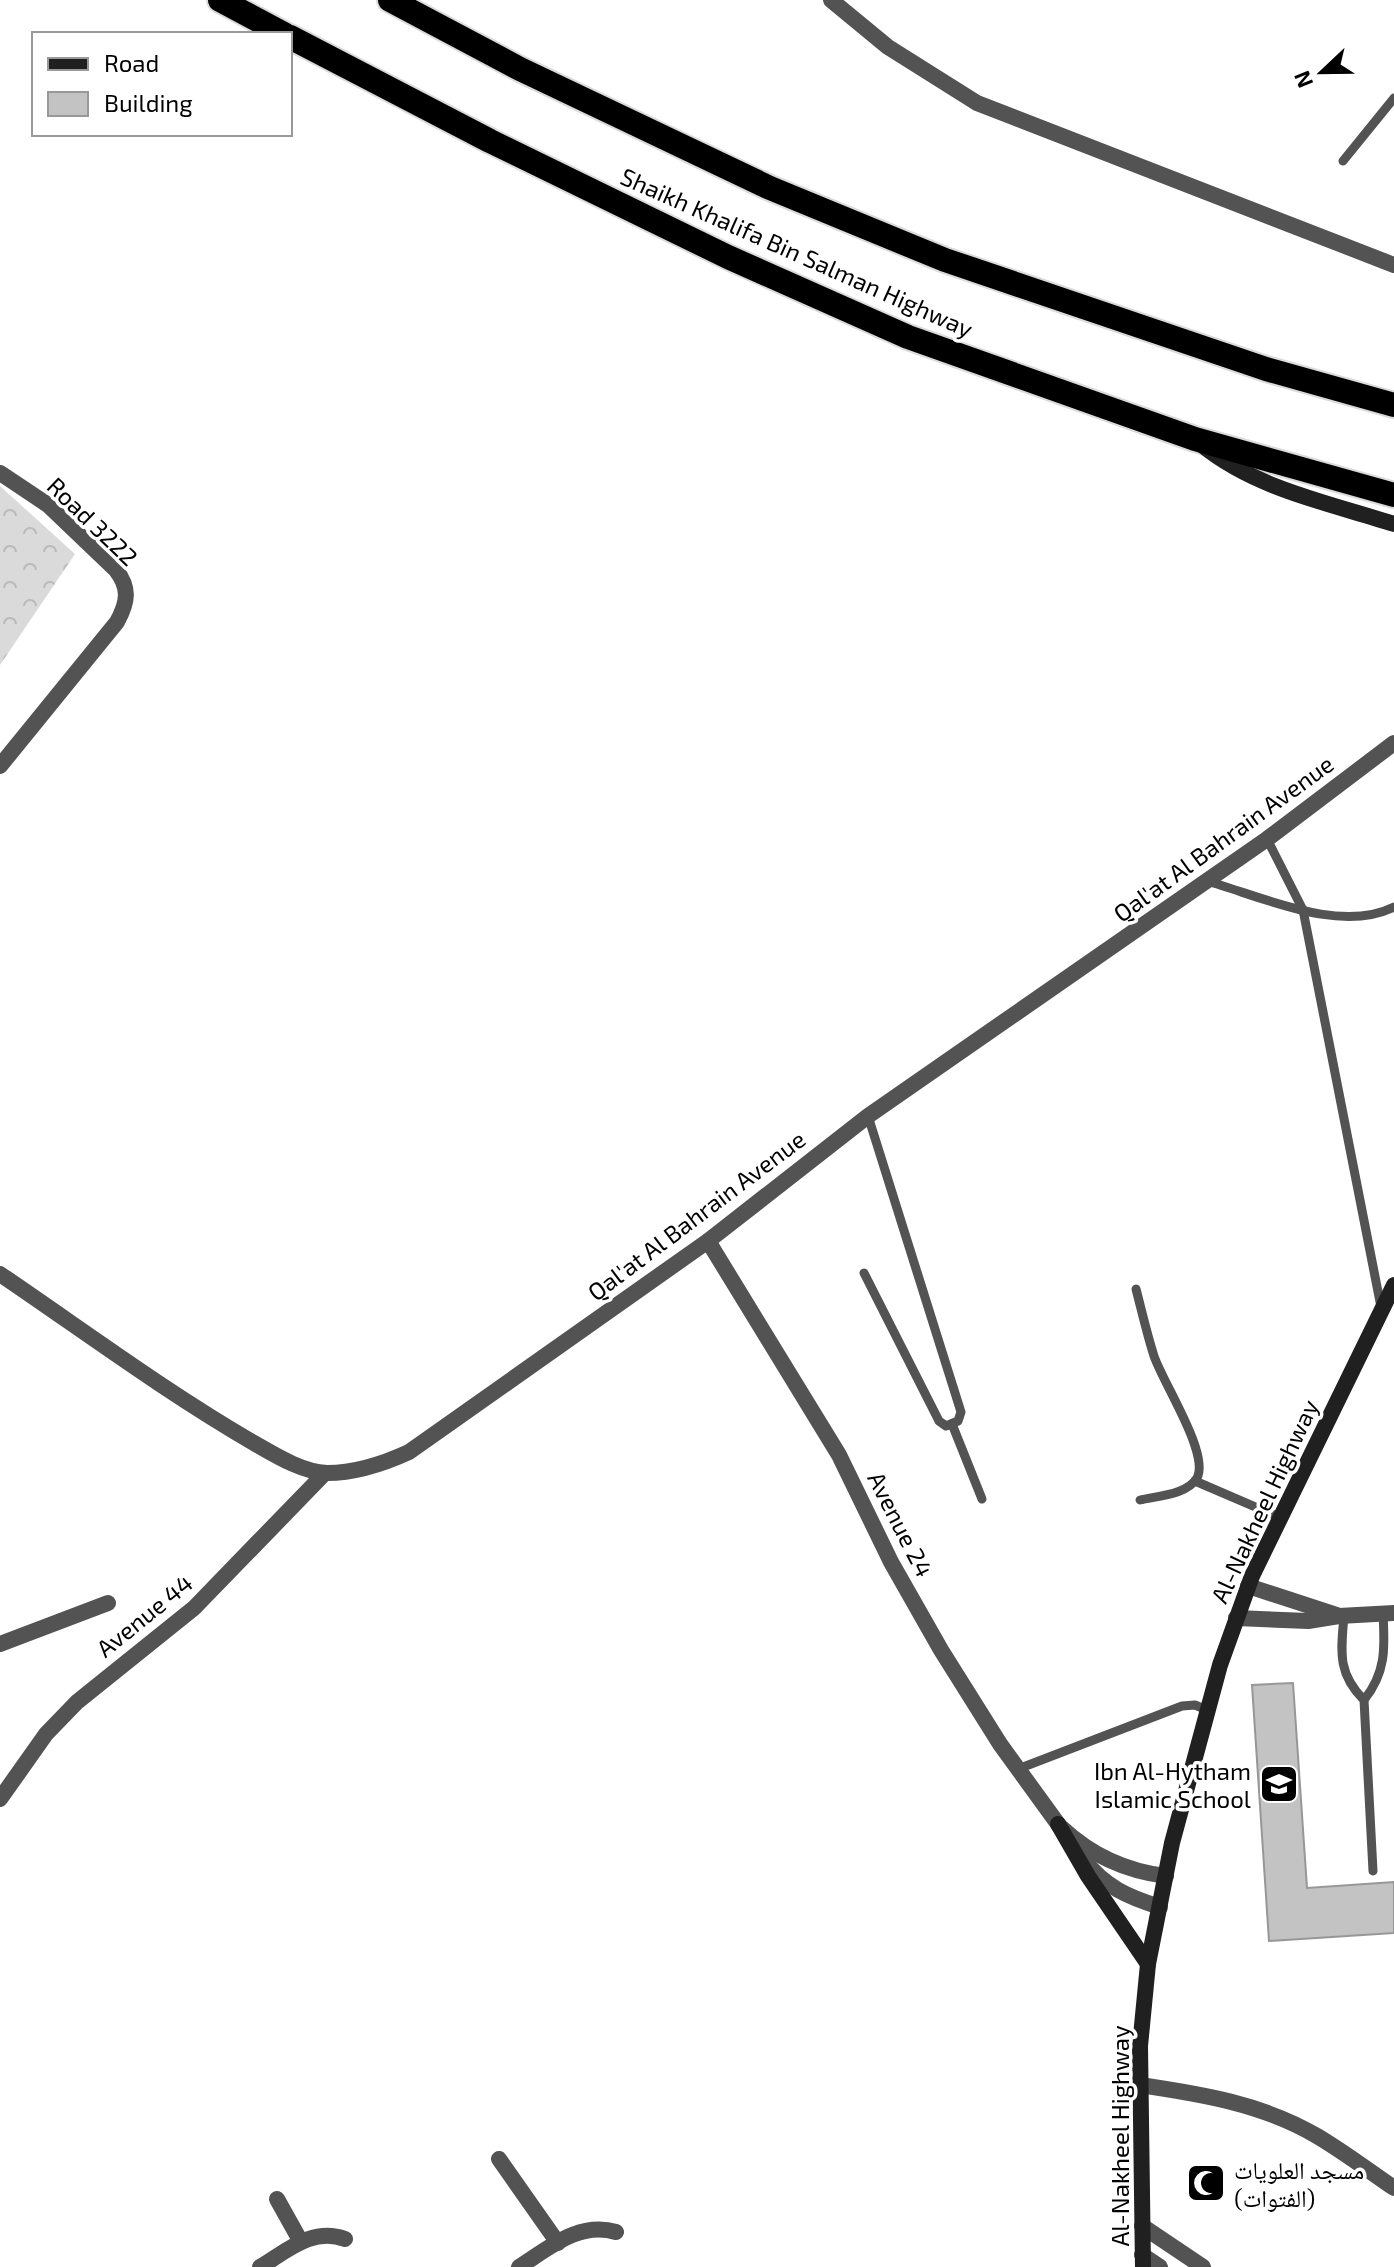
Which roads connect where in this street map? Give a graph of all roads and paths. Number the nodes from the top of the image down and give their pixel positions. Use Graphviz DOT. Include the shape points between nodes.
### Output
graph roads {
  1 [pos="220,0"];
  2 [pos="390,0"];
  3 [pos="821,0"];
  4 [pos="836,5"];
  5 [pos="280,32"];
  6 [pos="292,38"];
  7 [pos="1394,98"];
  8 [pos="1343,161"];
  9 [pos="1394,265"];
  10 [pos="1266,369"];
  11 [pos="1394,388"];
  12 [pos="1394,405"];
  13 [pos="1195,439"];
  14 [pos="0,473"];
  15 [pos="1394,495"];
  16 [pos="1394,524"];
  17 [pos="1394,743"];
  18 [pos="0,766"];
  19 [pos="1267,839"];
  20 [pos="1207,881"];
  21 [pos="1394,907"];
  22 [pos="1303,910"];
  23 [pos="868,1116"];
  24 [pos="708,1241"];
  25 [pos="864,1273"];
  26 [pos="0,1274"];
  27 [pos="1394,1285"];
  28 [pos="1136,1289"];
  29 [pos="1381,1308"];
  30 [pos="952,1424"];
  31 [pos="325,1473"];
  32 [pos="1195,1481"];
  33 [pos="982,1499"];
  34 [pos="1140,1500"];
  35 [pos="1281,1518"];
  36 [pos="1248,1586"];
  37 [pos="108,1603"];
  38 [pos="1389,1614"];
  39 [pos="1342,1616"];
  40 [pos="1236,1618"];
  41 [pos="0,1644"];
  42 [pos="1364,1700"];
  43 [pos="1207,1710"];
  44 [pos="1018,1769"];
  45 [pos="0,1799"];
  46 [pos="1058,1824"];
  47 [pos="1373,1871"];
  48 [pos="1166,1876"];
  49 [pos="1160,1907"];
  50 [pos="1148,1964"];
  51 [pos="1140,2085"];
  52 [pos="499,2159"];
  53 [pos="1394,2188"];
  54 [pos="277,2199"];
  55 [pos="1142,2226"];
  56 [pos="616,2232"];
  57 [pos="345,2239"];
  58 [pos="301,2242"];
  59 [pos="558,2243"];
  60 [pos="1142,2261"];
  61 [pos="260,2267"];
  62 [pos="519,2267"];
  63 [pos="1160,2267"];
  64 [pos="1203,2267"];
  1 -- 5 [label="highway"];
  2 -- 10 [label="highway, Shaikh Khalifa Bin Salman Highway" via="520,69 770,188 945,260"];
  3 -- 4 [label="lane"];
  4 -- 9 [label="street" via="888,47 977,103"];
  6 -- 13 [label="highway, Shaikh Khalifa Bin Salman Highway" via="741,263 908,337"];
  7 -- 8 [label="lane"];
  10 -- 11 [label="highway"];
  10 -- 12 [label="highway, Shaikh Khalifa Bin Salman Highway"];
  13 -- 15 [label="highway, Shaikh Khalifa Bin Salman Highway"];
  13 -- 16 [label="street" via="1241,472"];
  14 -- 18 [label="street, Road 3222" via="48,505 116,570 127,595 117,622"];
  17 -- 19 [label="street, Qal'at Al Bahrain Avenue"];
  19 -- 20 [label="street, Qal'at Al Bahrain Avenue"];
  19 -- 22 [label="lane"];
  20 -- 22 [label="lane"];
  20 -- 23 [label="street, Qal'at Al Bahrain Avenue"];
  21 -- 22 [label="lane" via="1358,918"];
  22 -- 29 [label="lane"];
  23 -- 24 [label="street, Qal'at Al Bahrain Avenue"];
  23 -- 30 [label="lane" via="961,1412"];
  24 -- 31 [label="street, Qal'at Al Bahrain Avenue" via="409,1452 359,1469"];
  24 -- 44 [label="street, Avenue 24" via="839,1455 941,1650"];
  25 -- 30 [label="lane" via="939,1421"];
  26 -- 31 [label="street, Qal'at Al Bahrain Avenue" via="226,1427 302,1467"];
  27 -- 29 [label="street, Al-Nakheel Highway"];
  28 -- 32 [label="lane" via="1155,1357 1195,1446"];
  29 -- 35 [label="street, Al-Nakheel Highway"];
  30 -- 33 [label="lane"];
  31 -- 45 [label="street, Avenue 44" via="194,1608 69,1710"];
  32 -- 34 [label="lane"];
  32 -- 35 [label="lane"];
  35 -- 36 [label="street, Al-Nakheel Highway"];
  36 -- 39 [label="street"];
  36 -- 40 [label="street, Al-Nakheel Highway"];
  37 -- 41 [label="street"];
  38 -- 39 [label="street"];
  38 -- 42 [label="lane" via="1380,1677"];
  39 -- 40 [label="street" via="1308,1621"];
  39 -- 42 [label="lane" via="1342,1667"];
  40 -- 43 [label="street, Al-Nakheel Highway"];
  42 -- 47 [label="lane"];
  43 -- 44 [label="lane" via="1182,1706"];
  43 -- 48 [label="street, Al-Nakheel Highway"];
  44 -- 46 [label="street, Avenue 24"];
  46 -- 48 [label="street, Avenue 24" via="1107,1860"];
  46 -- 49 [label="street, Avenue 24" via="1105,1883"];
  46 -- 50 [label="street"];
  48 -- 49 [label="street, Al-Nakheel Highway"];
  49 -- 50 [label="street, Al-Nakheel Highway"];
  50 -- 51 [label="street, Al-Nakheel Highway"];
  51 -- 53 [label="street" via="1217,2097 1284,2120"];
  51 -- 55 [label="street, Al-Nakheel Highway"];
  52 -- 59 [label="street"];
  54 -- 58 [label="street"];
  55 -- 60 [label="street, Al-Nakheel Highway"];
  55 -- 64 [label="street"];
  56 -- 59 [label="street" via="592,2228"];
  57 -- 58 [label="street" via="322,2234"];
  58 -- 61 [label="street"];
  59 -- 62 [label="street"];
  60 -- 63 [label="street"];
}
